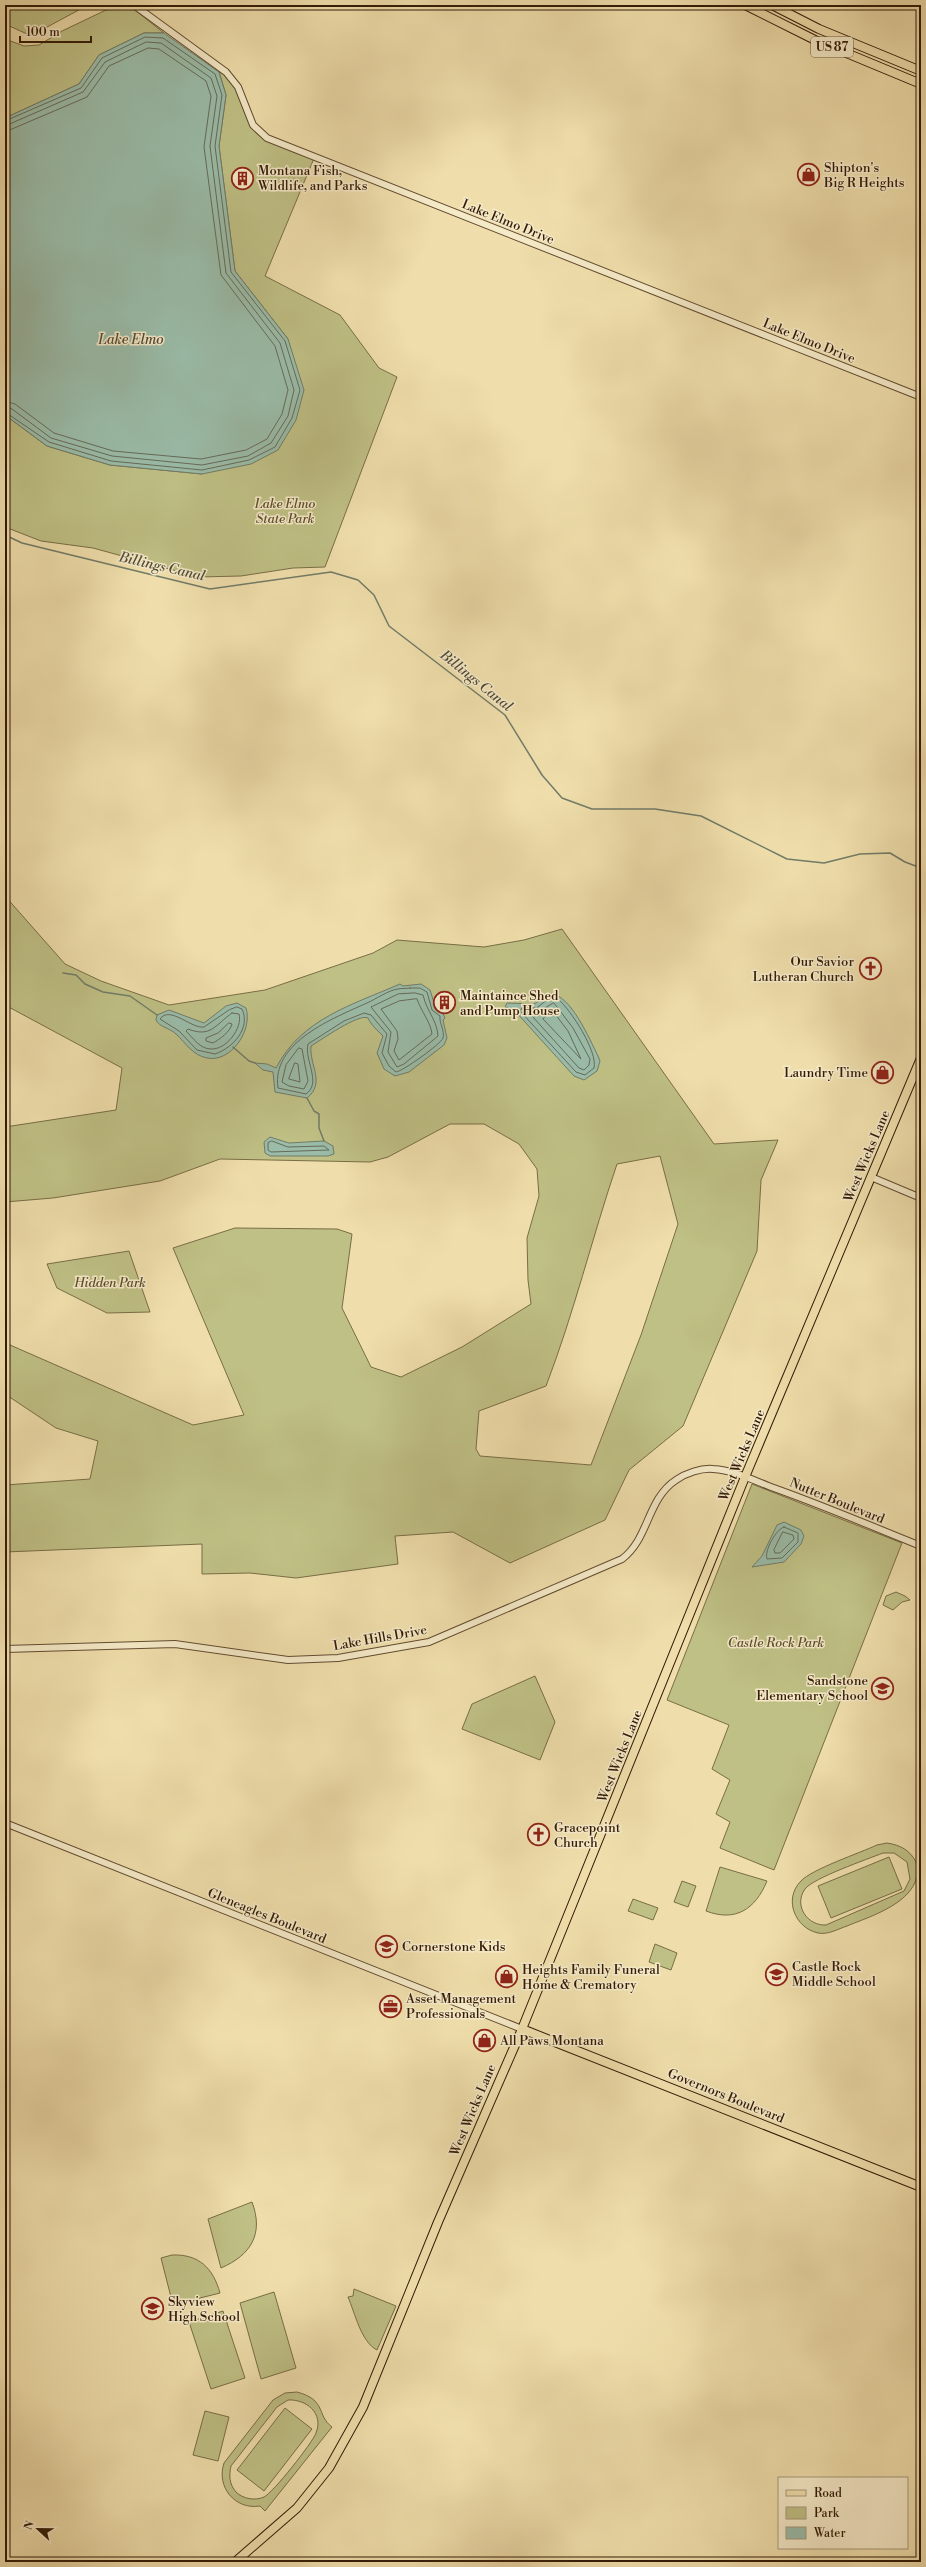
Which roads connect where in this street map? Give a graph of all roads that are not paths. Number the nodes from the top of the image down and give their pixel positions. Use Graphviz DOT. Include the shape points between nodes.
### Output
graph roads {
  1 [pos="134,5"];
  2 [pos="745,5"];
  3 [pos="772,5"];
  4 [pos="921,71"];
  5 [pos="921,84"];
  6 [pos="921,397"];
  7 [pos="921,1058"];
  8 [pos="871,1177"];
  9 [pos="921,1198"];
  10 [pos="745,1477"];
  11 [pos="921,1546"];
  12 [pos="5,1649"];
  13 [pos="5,1823"];
  14 [pos="522,2029"];
  15 [pos="921,2187"];
  16 [pos="235,2562"];
  1 -- 6 [label="street, Lake Elmo Drive" via="226,72 238,87 253,125 267,138"];
  2 -- 5 [label="main road, US 87" via="815,40"];
  3 -- 4 [label="main road, US 87" via="819,29"];
  7 -- 8 [label="main road, West Wicks Lane"];
  8 -- 9 [label="street"];
  8 -- 10 [label="main road, West Wicks Lane"];
  10 -- 11 [label="street, Nutter Boulevard"];
  10 -- 12 [label="street, Lake Hills Drive" via="713,1468 682,1476 662,1493 637,1543 622,1559 429,1642 338,1658 307,1660 260,1658 175,1644"];
  10 -- 14 [label="main road, West Wicks Lane"];
  13 -- 14 [label="street, Gleneagles Boulevard"];
  14 -- 15 [label="main road, Governors Boulevard"];
  14 -- 16 [label="main road, West Wicks Lane" via="438,2222 363,2407 329,2468 298,2508"];
}
